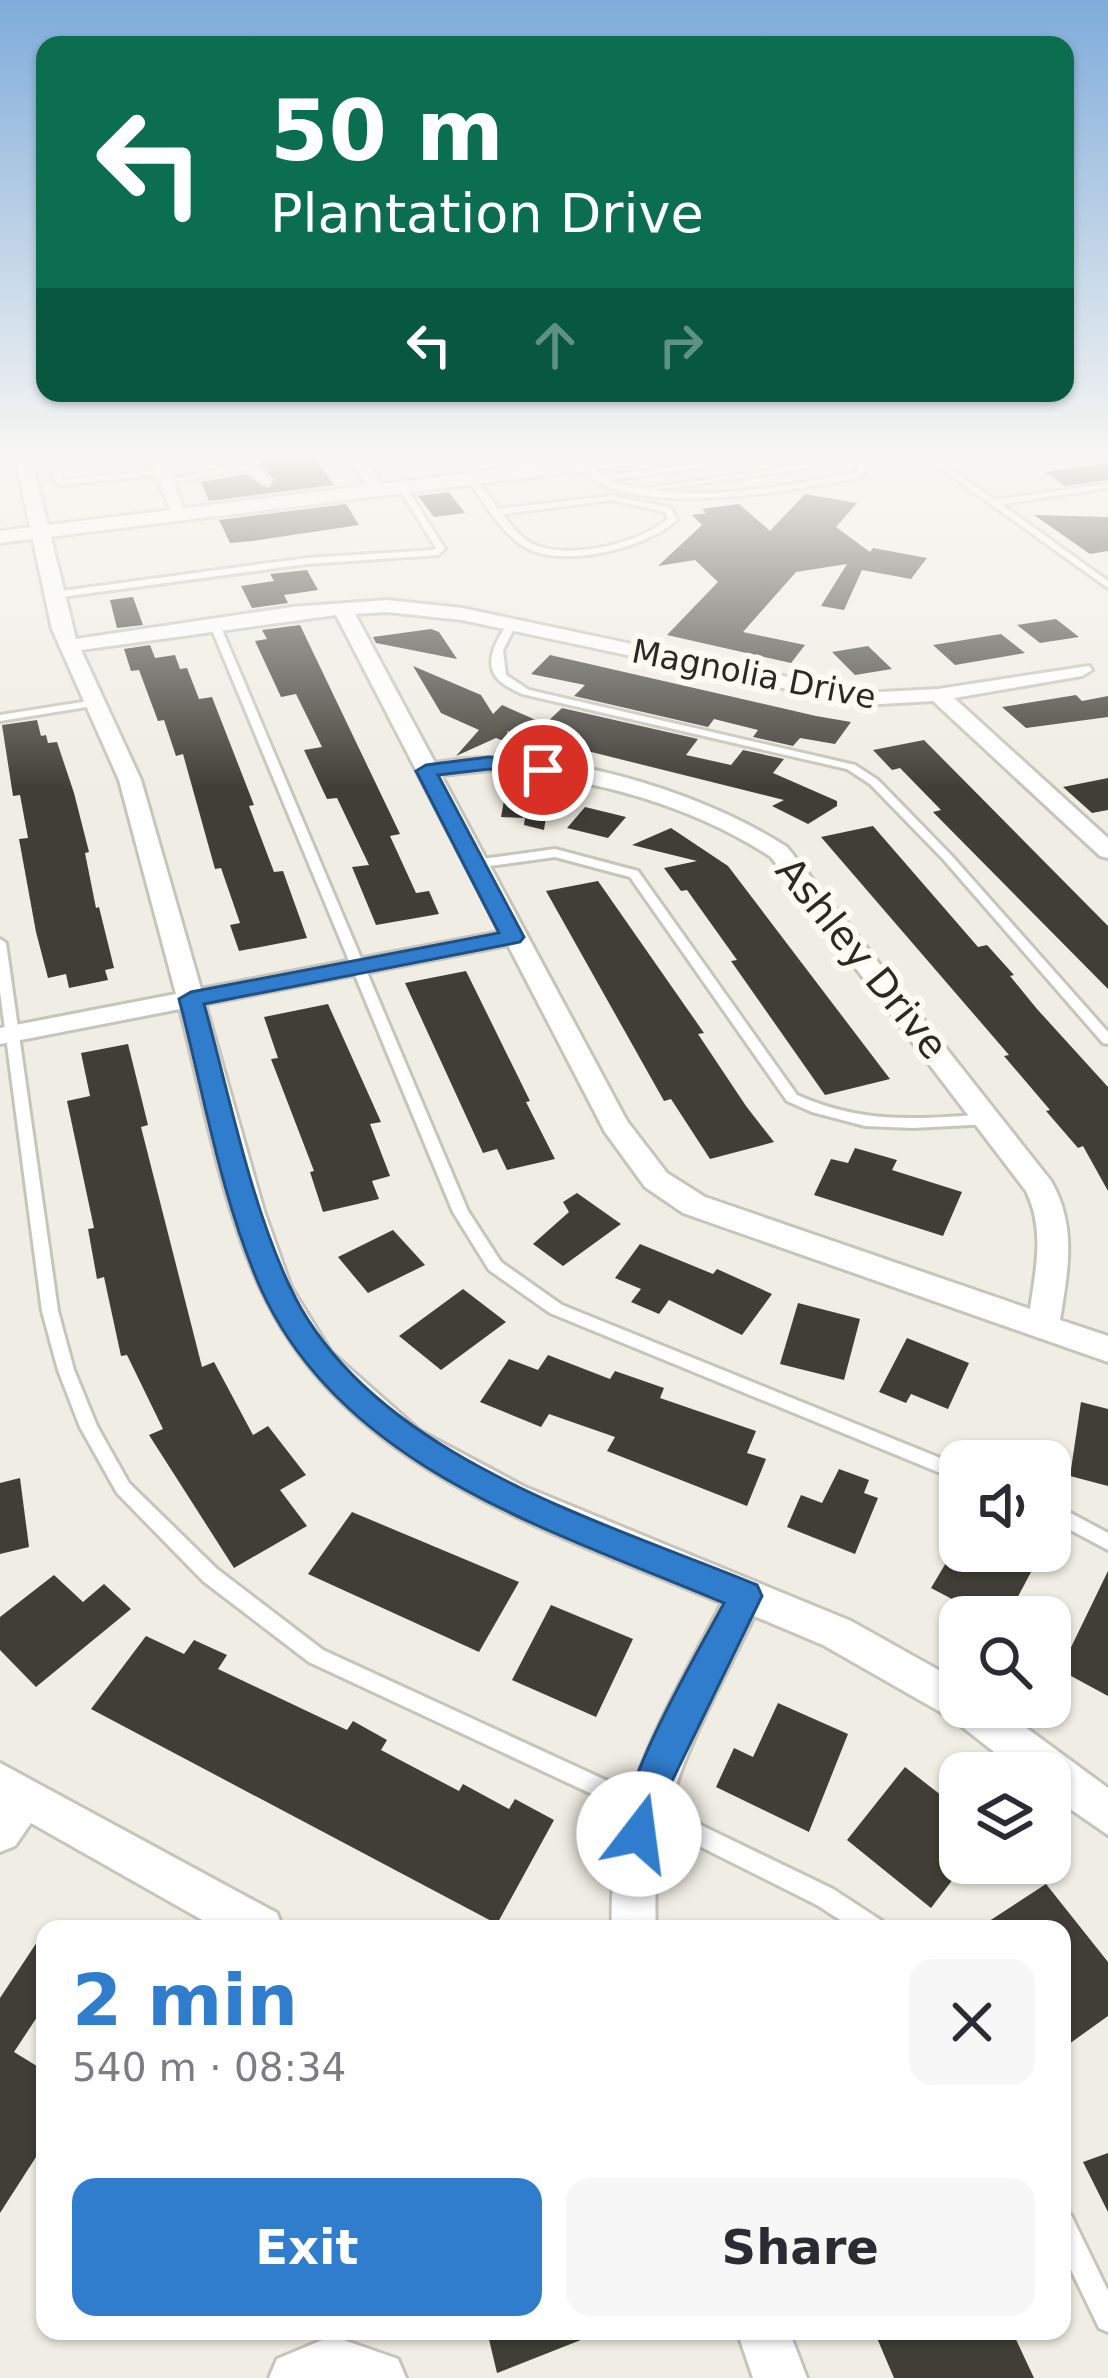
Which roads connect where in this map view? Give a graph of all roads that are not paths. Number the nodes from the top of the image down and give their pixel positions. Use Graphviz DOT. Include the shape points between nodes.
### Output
graph roads {
  1 [pos="49,568"];
  2 [pos="249,568"];
  3 [pos="54,595"];
  4 [pos="342,608"];
  5 [pos="214,625"];
  6 [pos="511,625"];
  7 [pos="70,646"];
  8 [pos="1082,670"];
  9 [pos="938,695"];
  10 [pos="95,703"];
  11 [pos="0,718"];
  12 [pos="426,771"];
  13 [pos="1106,847"];
  14 [pos="475,863"];
  15 [pos="512,937"];
  16 [pos="0,943"];
  17 [pos="357,966"];
  18 [pos="191,999"];
  19 [pos="5,1035"];
  20 [pos="1108,1040"];
  21 [pos="991,1119"];
  22 [pos="1043,1328"];
  23 [pos="1108,1349"];
  24 [pos="939,1465"];
  25 [pos="1071,1522"];
  26 [pos="1108,1542"];
  27 [pos="745,1596"];
  28 [pos="939,1691"];
  29 [pos="994,1728"];
  30 [pos="8,1803"];
  31 [pos="644,1808"];
  32 [pos="1108,1814"];
  33 [pos="243,1920"];
  34 [pos="634,1920"];
  35 [pos="860,1920"];
  36 [pos="1071,2243"];
  37 [pos="1108,2319"];
  38 [pos="766,2340"];
  39 [pos="296,2378"];
  40 [pos="379,2378"];
  41 [pos="779,2378"];
  1 -- 3 [label="street"];
  2 -- 3 [label="lane"];
  3 -- 7 [label="street"];
  4 -- 5 [label="street, Magnolia Drive"];
  4 -- 6 [label="street, Magnolia Drive" via="408,607"];
  4 -- 12 [label="street"];
  5 -- 7 [label="street, Magnolia Drive"];
  5 -- 17 [label="lane"];
  6 -- 9 [label="street, Magnolia Drive" via="833,695"];
  6 -- 20 [label="lane" via="496,662 501,677 526,692 863,774"];
  7 -- 10 [label="street"];
  8 -- 9 [label="street, Magnolia Drive"];
  9 -- 13 [label="street"];
  10 -- 11 [label="lane"];
  10 -- 18 [label="street" via="130,780"];
  12 -- 14 [label="street"];
  12 -- 21 [label="street, Ashley Drive" via="489,763 543,770 703,810 759,836"];
  14 -- 15 [label="street"];
  14 -- 21 [label="lane" via="555,853 634,874 792,1098 814,1110 876,1126"];
  15 -- 17 [label="street"];
  15 -- 22 [label="street" via="615,1125 656,1180 694,1205"];
  16 -- 19 [label="lane"];
  17 -- 18 [label="street"];
  17 -- 24 [label="lane" via="461,1212 494,1266 556,1310"];
  18 -- 19 [label="street"];
  18 -- 27 [label="street" via="276,1288 319,1361 408,1441 512,1498"];
  19 -- 31 [label="lane" via="50,1312 89,1427 124,1488 210,1575 316,1656"];
  21 -- 22 [label="street, Ashley Drive" via="1049,1208 1055,1250"];
  22 -- 23 [label="street"];
  25 -- 26 [label="lane"];
  27 -- 28 [label="street" via="837,1634"];
  27 -- 31 [label="street"];
  29 -- 32 [label="street"];
  30 -- 33 [label="street"];
  31 -- 34 [label="street"];
  31 -- 35 [label="lane"];
  36 -- 37 [label="lane"];
  38 -- 41 [label="street"];
  39 -- 40 [label="street" via="332,2362"];
}
